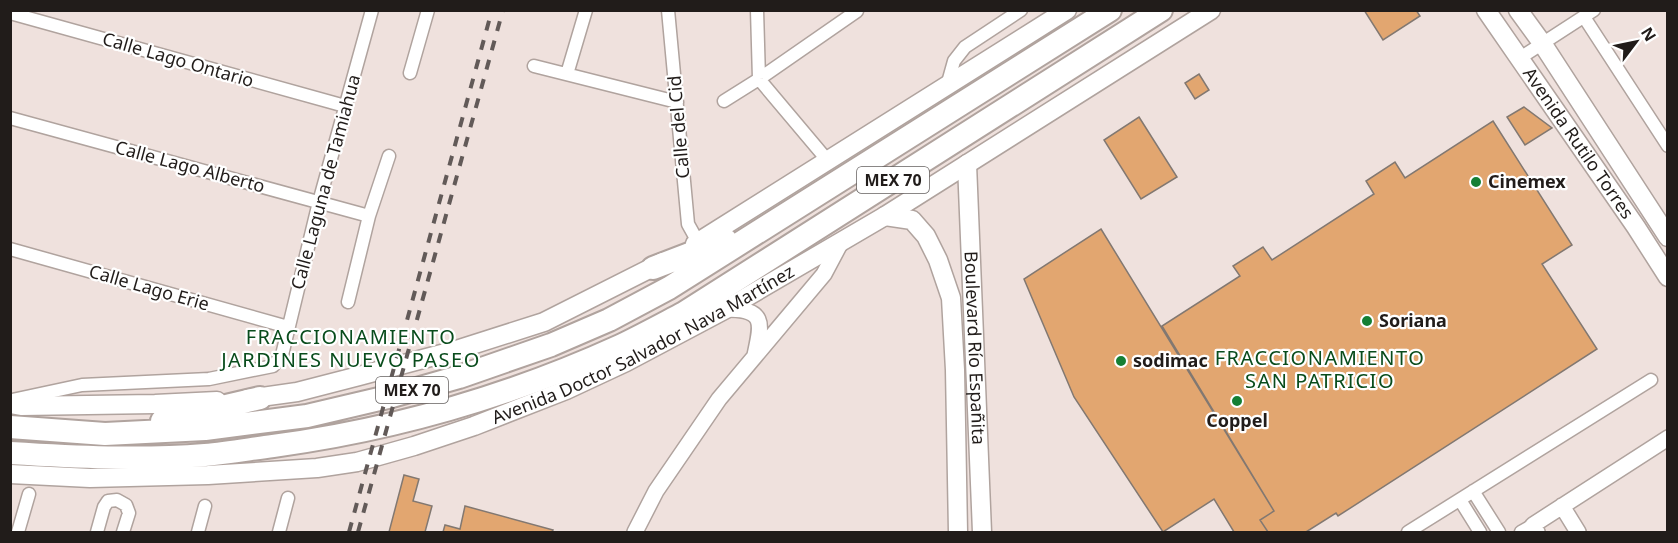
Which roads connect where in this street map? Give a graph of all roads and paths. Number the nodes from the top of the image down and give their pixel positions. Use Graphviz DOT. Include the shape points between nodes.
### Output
graph roads {
  1 [pos="372,10"];
  2 [pos="428,10"];
  3 [pos="586,10"];
  4 [pos="668,10"];
  5 [pos="757,10"];
  6 [pos="1021,10"];
  7 [pos="1067,10"];
  8 [pos="1110,10"];
  9 [pos="1161,10"];
  10 [pos="1211,10"];
  11 [pos="1486,10"];
  12 [pos="1518,10"];
  13 [pos="857,11"];
  14 [pos="11,13"];
  15 [pos="1589,14"];
  16 [pos="843,16"];
  17 [pos="1542,43"];
  18 [pos="1520,58"];
  19 [pos="534,66"];
  20 [pos="411,73"];
  21 [pos="567,74"];
  22 [pos="759,79"];
  23 [pos="947,86"];
  24 [pos="724,101"];
  25 [pos="677,102"];
  26 [pos="345,106"];
  27 [pos="10,118"];
  28 [pos="1668,146"];
  29 [pos="389,156"];
  30 [pos="828,161"];
  31 [pos="967,164"];
  32 [pos="319,202"];
  33 [pos="369,216"];
  34 [pos="885,216"];
  35 [pos="777,220"];
  36 [pos="1665,228"];
  37 [pos="1642,237"];
  38 [pos="698,242"];
  39 [pos="842,242"];
  40 [pos="10,249"];
  41 [pos="653,268"];
  42 [pos="1668,277"];
  43 [pos="348,302"];
  44 [pos="726,309"];
  45 [pos="288,327"];
  46 [pos="649,349"];
  47 [pos="755,357"];
  48 [pos="562,371"];
  49 [pos="1650,380"];
  50 [pos="260,399"];
  51 [pos="10,402"];
  52 [pos="10,427"];
  53 [pos="105,434"];
  54 [pos="1666,442"];
  55 [pos="10,453"];
  56 [pos="10,474"];
  57 [pos="1473,491"];
  58 [pos="29,494"];
  59 [pos="288,498"];
  60 [pos="1460,500"];
  61 [pos="205,506"];
  62 [pos="1562,506"];
  63 [pos="1530,530"];
  64 [pos="18,532"];
  65 [pos="97,532"];
  66 [pos="123,532"];
  67 [pos="198,532"];
  68 [pos="279,532"];
  69 [pos="635,532"];
  70 [pos="958,532"];
  71 [pos="982,532"];
  72 [pos="1408,532"];
  73 [pos="1480,532"];
  74 [pos="1498,532"];
  75 [pos="1578,532"];
  1 -- 26 [label="street, Calle Laguna de Tamiahua"];
  2 -- 20 [label="street"];
  3 -- 21 [label="street"];
  4 -- 25 [label="street, Calle del Cid"];
  5 -- 22 [label="street"];
  6 -- 23 [label="street" via="964,47 954,61"];
  7 -- 23 [label="main road"];
  8 -- 35 [label="highway, Avenida Doctor Salvador Nava Martínez / MEX 70"];
  9 -- 48 [label="highway, Avenida Doctor Salvador Nava Martínez / MEX 70" via="684,313"];
  10 -- 31 [label="main road, Avenida Doctor Salvador Nava Martínez"];
  11 -- 18 [label="main road, Avenida Rutilo Torres"];
  12 -- 17 [label="main road, Avenida Rutilo Torres"];
  13 -- 16 [label="street"];
  14 -- 26 [label="street, Calle Lago Ontario"];
  15 -- 17 [label="street"];
  15 -- 28 [label="street"];
  16 -- 22 [label="street"];
  17 -- 18 [label="street"];
  17 -- 36 [label="main road, Avenida Rutilo Torres"];
  18 -- 37 [label="main road, Avenida Rutilo Torres"];
  19 -- 21 [label="street"];
  21 -- 25 [label="street"];
  22 -- 24 [label="street"];
  22 -- 30 [label="street"];
  23 -- 30 [label="main road"];
  25 -- 38 [label="street, Calle del Cid" via="688,225"];
  26 -- 32 [label="street, Calle Laguna de Tamiahua"];
  27 -- 32 [label="street, Calle Lago Alberto"];
  29 -- 33 [label="street"];
  30 -- 38 [label="main road"];
  31 -- 34 [label="main road, Avenida Doctor Salvador Nava Martínez"];
  31 -- 71 [label="main road, Boulevard Río Españita"];
  32 -- 33 [label="street, Calle Lago Alberto"];
  32 -- 45 [label="street, Calle Laguna de Tamiahua"];
  33 -- 43 [label="street"];
  34 -- 39 [label="main road, Avenida Doctor Salvador Nava Martínez"];
  34 -- 70 [label="main road, Boulevard Río Españita" via="912,220 926,236 951,298"];
  35 -- 41 [label="highway"];
  35 -- 53 [label="highway, Avenida Doctor Salvador Nava Martínez / MEX 70" via="669,288 609,320 551,345 459,376 307,416 205,429"];
  36 -- 37 [label="street"];
  37 -- 42 [label="main road, Avenida Rutilo Torres"];
  38 -- 41 [label="main road"];
  39 -- 44 [label="main road, Avenida Doctor Salvador Nava Martínez"];
  39 -- 47 [label="street" via="824,274"];
  40 -- 45 [label="street, Calle Lago Erie"];
  41 -- 50 [label="main road" via="532,326 443,354"];
  44 -- 46 [label="main road, Avenida Doctor Salvador Nava Martínez"];
  44 -- 47 [label="street" via="745,309 758,320 761,328"];
  45 -- 51 [label="street, Calle Laguna de Tamiahua" via="282,355 273,366 219,377 82,385"];
  46 -- 48 [label="highway"];
  46 -- 56 [label="main road, Avenida Doctor Salvador Nava Martínez" via="566,390 474,426 357,462 196,475 90,478"];
  47 -- 69 [label="street" via="719,399 656,491"];
  48 -- 55 [label="highway, Avenida Doctor Salvador Nava Martínez / MEX 70" via="468,404 312,441 207,455 105,459"];
  49 -- 57 [label="street"];
  50 -- 51 [label="main road" via="21,406"];
  50 -- 53 [label="highway"];
  52 -- 53 [label="highway, Avenida Doctor Salvador Nava Martínez / MEX 70"];
  54 -- 62 [label="street"];
  57 -- 60 [label="street"];
  57 -- 74 [label="street"];
  58 -- 64 [label="street"];
  59 -- 68 [label="street"];
  60 -- 72 [label="street"];
  60 -- 73 [label="street"];
  61 -- 67 [label="street"];
  62 -- 63 [label="street"];
  62 -- 75 [label="street"];
  65 -- 66 [label="street" via="104,507 108,501 117,500 126,505 129,513"];
}
